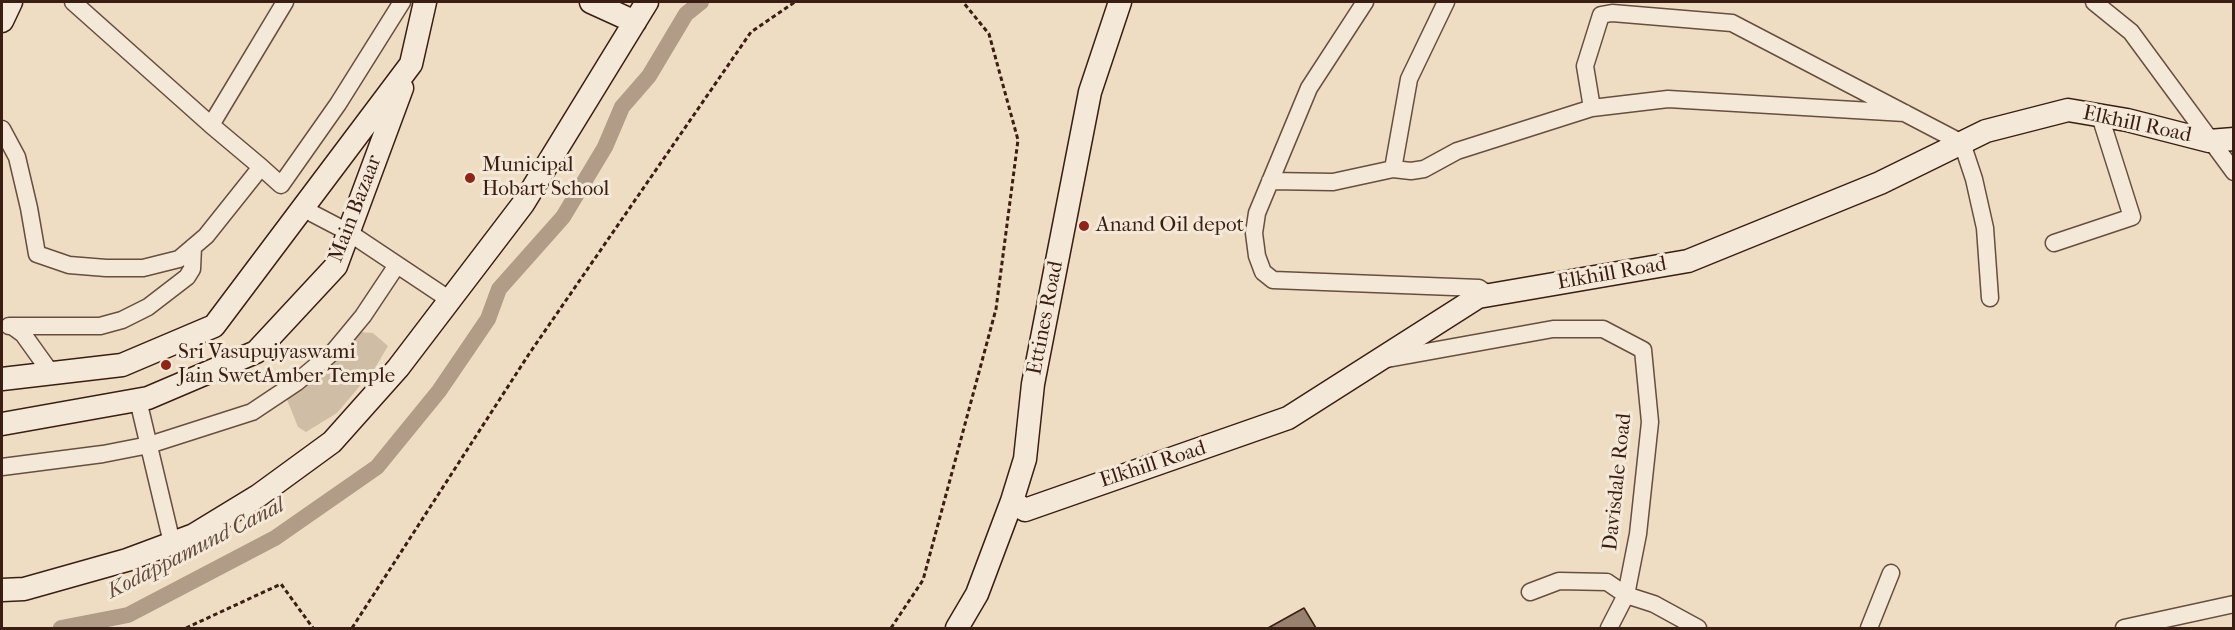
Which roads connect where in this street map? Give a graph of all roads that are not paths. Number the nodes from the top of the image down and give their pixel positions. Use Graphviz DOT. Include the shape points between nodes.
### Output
graph roads {
  1 [pos="11,2"];
  2 [pos="73,2"];
  3 [pos="285,2"];
  4 [pos="402,2"];
  5 [pos="425,2"];
  6 [pos="591,2"];
  7 [pos="647,2"];
  8 [pos="1120,2"];
  9 [pos="1365,2"];
  10 [pos="1446,2"];
  11 [pos="2094,2"];
  12 [pos="2,21"];
  13 [pos="634,21"];
  14 [pos="411,64"];
  15 [pos="1592,108"];
  16 [pos="1905,113"];
  17 [pos="2100,116"];
  18 [pos="211,125"];
  19 [pos="2,129"];
  20 [pos="2234,139"];
  21 [pos="2209,141"];
  22 [pos="1962,143"];
  23 [pos="261,167"];
  24 [pos="1393,169"];
  25 [pos="2234,172"];
  26 [pos="1270,181"];
  27 [pos="302,208"];
  28 [pos="348,232"];
  29 [pos="2054,243"];
  30 [pos="193,247"];
  31 [pos="398,265"];
  32 [pos="1490,295"];
  33 [pos="1990,298"];
  34 [pos="450,300"];
  35 [pos="7,326"];
  36 [pos="1380,361"];
  37 [pos="51,373"];
  38 [pos="2,379"];
  39 [pos="138,400"];
  40 [pos="2,424"];
  41 [pos="149,445"];
  42 [pos="2,467"];
  43 [pos="1012,501"];
  44 [pos="172,543"];
  45 [pos="1891,573"];
  46 [pos="2,590"];
  47 [pos="1530,592"];
  48 [pos="1626,595"];
  49 [pos="2234,604"];
  50 [pos="957,628"];
  51 [pos="1609,628"];
  52 [pos="1698,628"];
  53 [pos="1869,628"];
  54 [pos="2124,628"];
  1 -- 12 [label="street"];
  2 -- 18 [label="street"];
  3 -- 18 [label="street"];
  4 -- 23 [label="street" via="281,185"];
  5 -- 14 [label="street, Main Bazaar"];
  6 -- 13 [label="street"];
  7 -- 13 [label="street"];
  8 -- 43 [label="street, Ettines Road" via="1090,92 1033,384 1024,459"];
  9 -- 26 [label="street" via="1309,88"];
  10 -- 24 [label="street" via="1409,79"];
  11 -- 21 [label="street" via="2131,32"];
  13 -- 34 [label="street" via="523,204"];
  14 -- 27 [label="street"];
  14 -- 28 [label="street, Main Bazaar"];
  15 -- 16 [label="street" via="1668,99"];
  15 -- 16 [label="street" via="1585,66 1601,15 1612,13 1732,23"];
  15 -- 24 [label="street" via="1457,151 1424,169"];
  16 -- 22 [label="street"];
  17 -- 21 [label="street, Elkhill Road"];
  17 -- 22 [label="street, Elkhill Road" via="2068,110 1986,131"];
  17 -- 29 [label="street" via="2132,217"];
  18 -- 23 [label="street"];
  19 -- 30 [label="street" via="17,157 37,254 69,265 143,268 179,259"];
  20 -- 21 [label="street, Elkhill Road"];
  21 -- 25 [label="street"];
  22 -- 32 [label="street, Elkhill Road" via="1880,183 1688,261"];
  22 -- 33 [label="street" via="1985,228"];
  23 -- 30 [label="street"];
  24 -- 26 [label="street" via="1333,182"];
  26 -- 32 [label="street" via="1257,213 1254,233 1263,272 1273,280 1479,288"];
  27 -- 28 [label="street"];
  27 -- 37 [label="street" via="214,326 122,365"];
  28 -- 31 [label="street"];
  28 -- 39 [label="street, Main Bazaar" via="336,266 256,352"];
  30 -- 35 [label="street" via="192,269 187,277 148,308 122,320 100,326"];
  31 -- 34 [label="street"];
  31 -- 41 [label="street" via="334,351 297,382 252,412"];
  32 -- 36 [label="street, Elkhill Road" via="1478,297"];
  34 -- 44 [label="street" via="398,368 332,442 258,496 194,535"];
  35 -- 37 [label="street" via="23,334"];
  36 -- 43 [label="street, Elkhill Road" via="1288,418 1025,510"];
  36 -- 48 [label="street, Davisdale Road" via="1553,329 1603,329 1643,350 1650,422 1641,514"];
  37 -- 38 [label="street"];
  39 -- 40 [label="street, Main Bazaar"];
  39 -- 41 [label="street"];
  41 -- 42 [label="street"];
  41 -- 44 [label="street"];
  43 -- 50 [label="street, Ettines Road" via="977,594"];
  44 -- 46 [label="street" via="24,589"];
  45 -- 53 [label="street"];
  47 -- 48 [label="street" via="1559,581 1607,582"];
  48 -- 51 [label="street"];
  48 -- 52 [label="street" via="1654,604"];
  49 -- 54 [label="street"];
}
